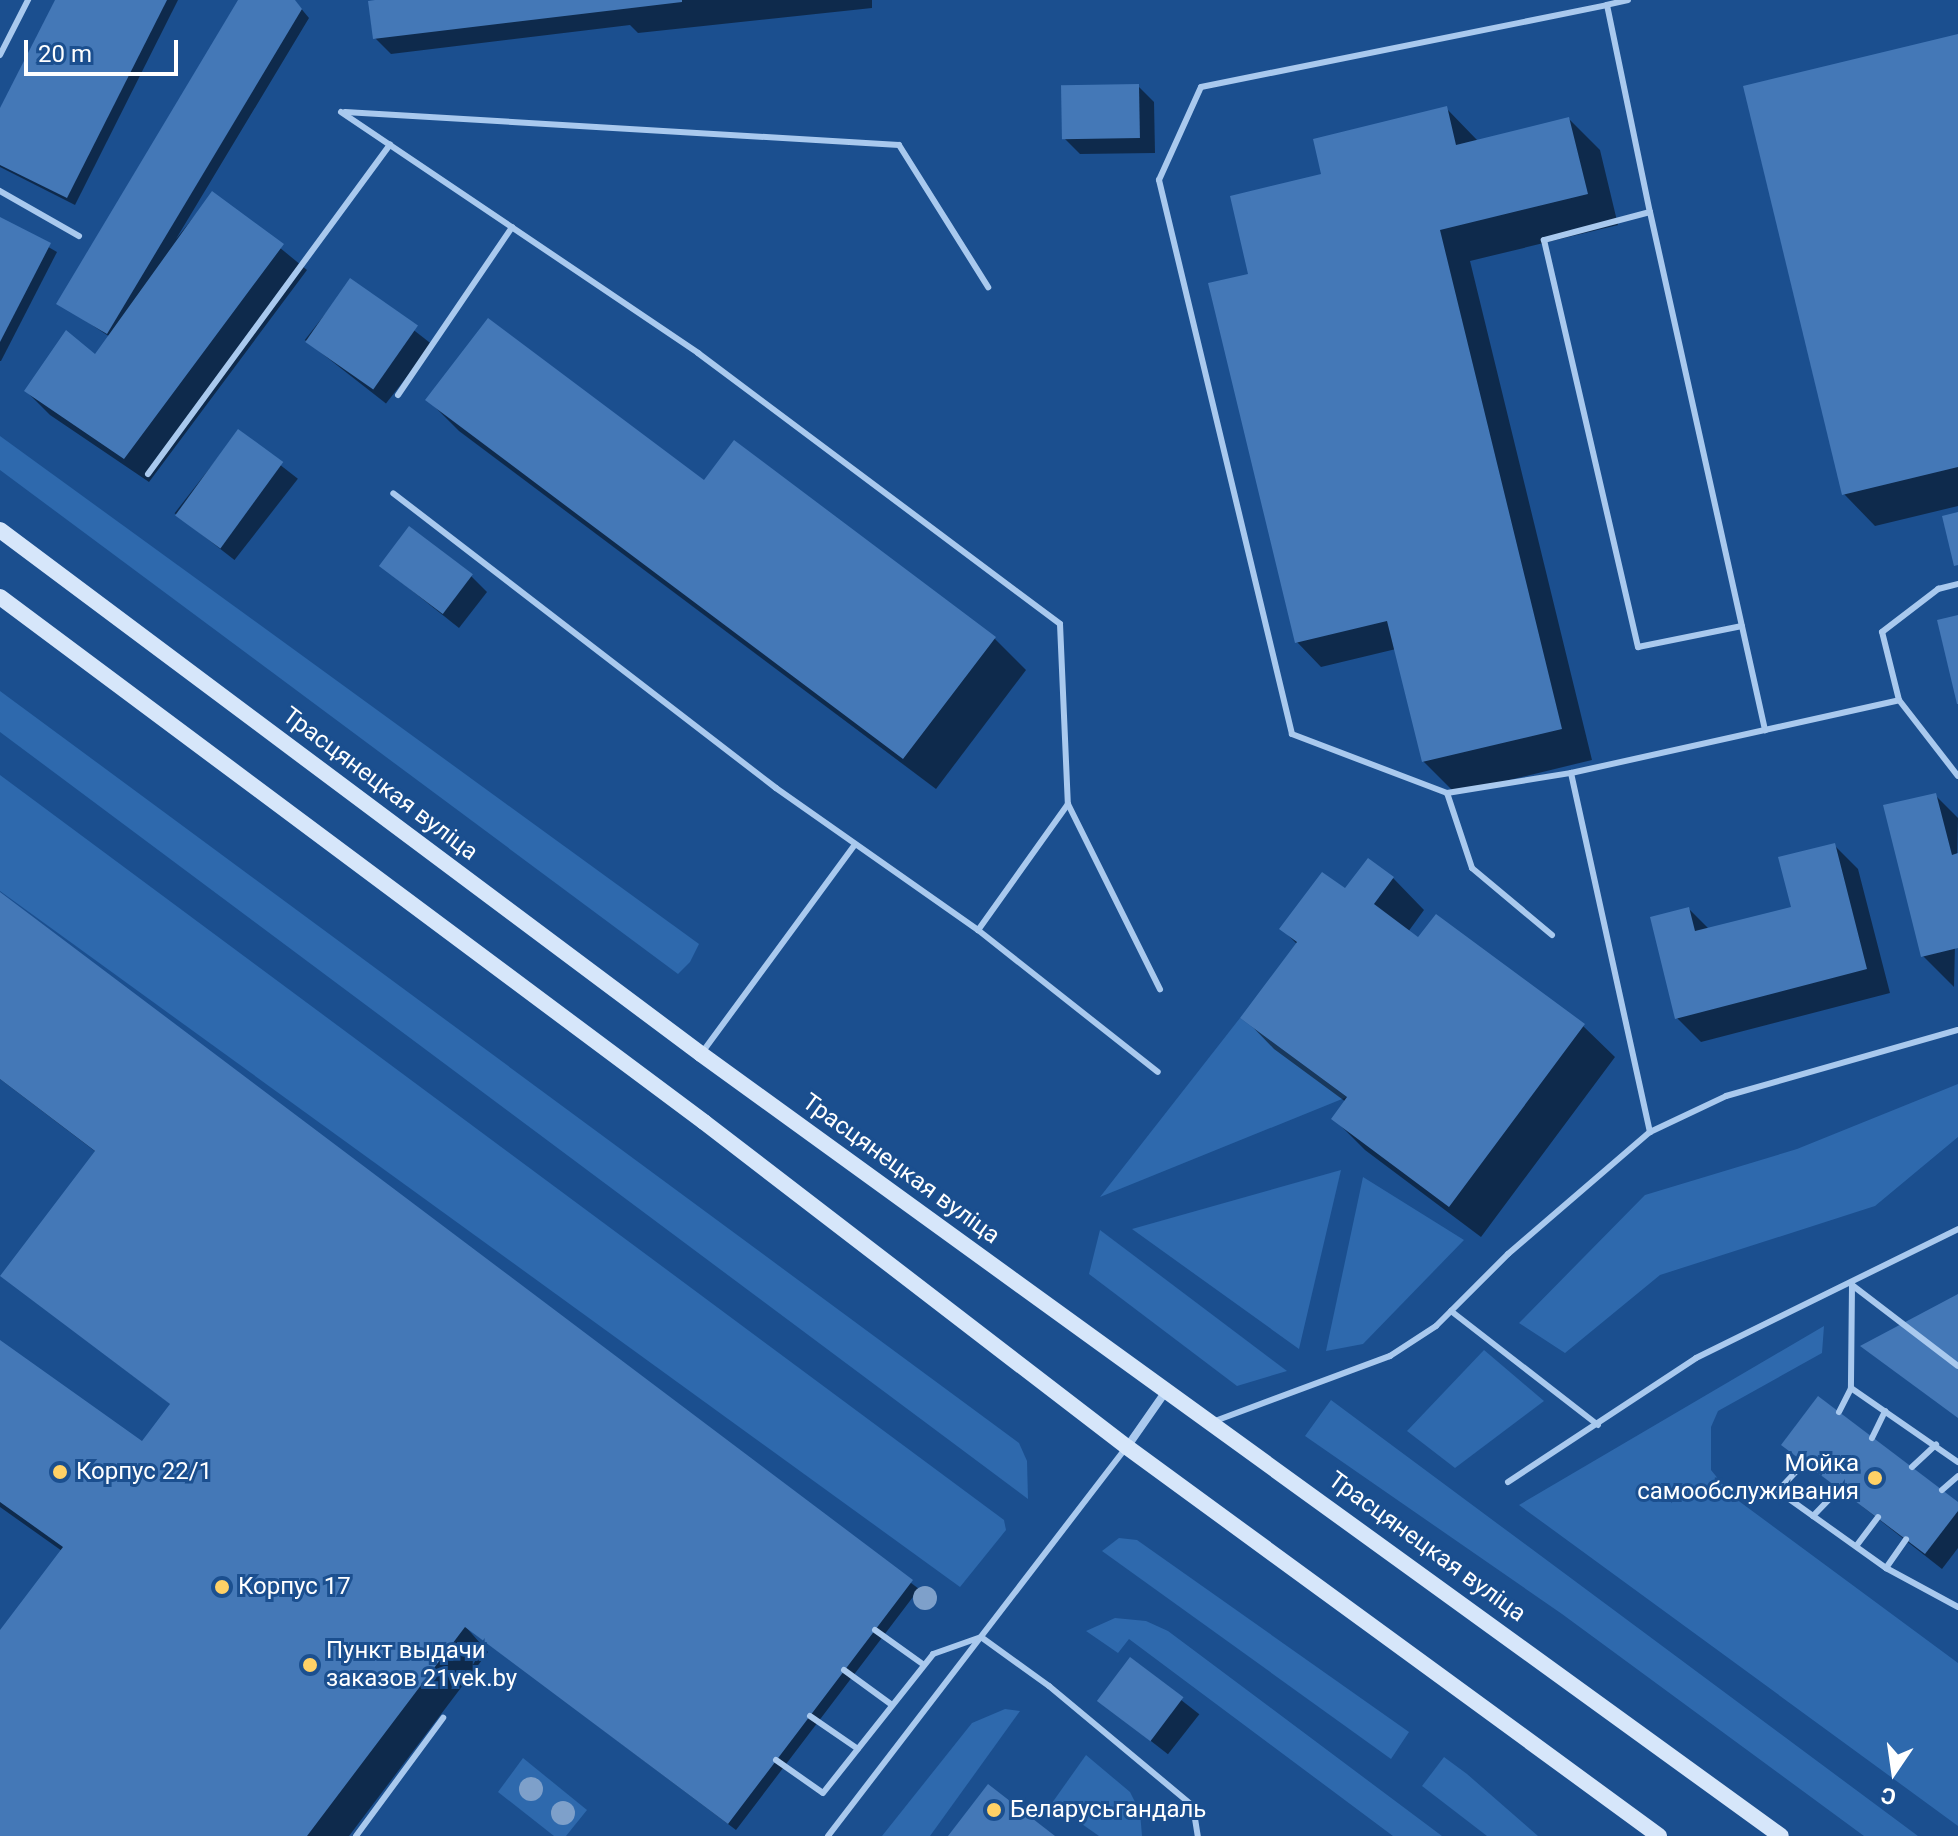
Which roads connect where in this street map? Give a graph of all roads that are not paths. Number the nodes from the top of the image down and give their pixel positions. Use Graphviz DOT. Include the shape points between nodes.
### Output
graph roads {
  1 [pos="28,0"];
  2 [pos="1628,0"];
  3 [pos="1607,5"];
  4 [pos="0,55"];
  5 [pos="390,144"];
  6 [pos="0,191"];
  7 [pos="1650,212"];
  8 [pos="512,227"];
  9 [pos="79,236"];
  10 [pos="988,287"];
  11 [pos="398,395"];
  12 [pos="148,474"];
  13 [pos="393,493"];
  14 [pos="0,530"];
  15 [pos="1958,584"];
  16 [pos="0,597"];
  17 [pos="1742,626"];
  18 [pos="1899,700"];
  19 [pos="1765,730"];
  20 [pos="1571,773"];
  21 [pos="1958,776"];
  22 [pos="1447,793"];
  23 [pos="1068,804"];
  24 [pos="855,844"];
  25 [pos="978,930"];
  26 [pos="1552,935"];
  27 [pos="1160,989"];
  28 [pos="1958,1030"];
  29 [pos="701,1054"];
  30 [pos="1158,1072"];
  31 [pos="1650,1132"];
  32 [pos="1958,1229"];
  33 [pos="1852,1285"];
  34 [pos="1451,1311"];
  35 [pos="1958,1366"];
  36 [pos="1851,1388"];
  37 [pos="1166,1390"];
  38 [pos="1885,1411"];
  39 [pos="1839,1412"];
  40 [pos="1211,1423"];
  41 [pos="1598,1425"];
  42 [pos="1872,1438"];
  43 [pos="1936,1445"];
  44 [pos="1127,1447"];
  45 [pos="1958,1462"];
  46 [pos="1804,1463"];
  47 [pos="1912,1467"];
  48 [pos="1958,1476"];
  49 [pos="1508,1482"];
  50 [pos="1839,1489"];
  51 [pos="1942,1490"];
  52 [pos="1813,1516"];
  53 [pos="1878,1517"];
  54 [pos="1906,1539"];
  55 [pos="1857,1545"];
  56 [pos="1886,1568"];
  57 [pos="1958,1607"];
  58 [pos="875,1630"];
  59 [pos="981,1637"];
  60 [pos="924,1665"];
  61 [pos="844,1670"];
  62 [pos="892,1705"];
  63 [pos="810,1716"];
  64 [pos="443,1718"];
  65 [pos="858,1749"];
  66 [pos="776,1760"];
  67 [pos="356,1836"];
  68 [pos="828,1836"];
  69 [pos="1198,1836"];
  70 [pos="1659,1836"];
  71 [pos="1781,1836"];
  1 -- 4 [label="lane"];
  2 -- 3 [label="lane"];
  3 -- 7 [label="lane"];
  3 -- 22 [label="lane" via="1201,87 1159,180 1292,734"];
  5 -- 8 [label="lane"];
  5 -- 10 [label="lane" via="341,112 899,145"];
  5 -- 12 [label="lane"];
  6 -- 9 [label="lane"];
  7 -- 17 [label="lane"];
  7 -- 17 [label="lane" via="1544,240 1638,647"];
  8 -- 11 [label="lane"];
  8 -- 23 [label="lane" via="698,353 1060,624"];
  13 -- 24 [label="lane"];
  14 -- 29 [label="main road, Трасцянецкая вуліца"];
  15 -- 18 [label="lane" via="1938,589 1882,632"];
  16 -- 44 [label="main road" via="704,1122"];
  17 -- 19 [label="lane"];
  18 -- 19 [label="lane"];
  18 -- 21 [label="lane"];
  19 -- 20 [label="lane"];
  20 -- 22 [label="lane"];
  20 -- 31 [label="lane"];
  22 -- 26 [label="lane" via="1472,868"];
  23 -- 25 [label="lane"];
  23 -- 27 [label="lane"];
  24 -- 25 [label="lane"];
  24 -- 29 [label="lane"];
  25 -- 30 [label="lane"];
  28 -- 31 [label="lane" via="1726,1096"];
  29 -- 37 [label="main road, Трасцянецкая вуліца"];
  31 -- 34 [label="lane" via="1508,1254"];
  32 -- 33 [label="lane"];
  33 -- 35 [label="lane"];
  33 -- 36 [label="lane"];
  33 -- 41 [label="lane" via="1696,1358"];
  34 -- 40 [label="lane" via="1390,1356"];
  34 -- 41 [label="lane"];
  36 -- 38 [label="lane"];
  36 -- 39 [label="lane"];
  37 -- 40 [label="main road, Трасцянецкая вуліца"];
  37 -- 44 [label="street"];
  38 -- 42 [label="lane"];
  38 -- 43 [label="lane"];
  40 -- 71 [label="main road, Трасцянецкая вуліца"];
  41 -- 49 [label="lane"];
  43 -- 45 [label="lane"];
  43 -- 47 [label="lane"];
  44 -- 59 [label="lane"];
  44 -- 70 [label="main road"];
  46 -- 52 [label="lane" via="1778,1491"];
  48 -- 51 [label="lane"];
  50 -- 52 [label="lane"];
  52 -- 55 [label="lane"];
  53 -- 55 [label="lane"];
  54 -- 56 [label="lane"];
  55 -- 56 [label="lane"];
  56 -- 57 [label="lane"];
  58 -- 60 [label="lane"];
  59 -- 60 [label="lane" via="933,1654"];
  59 -- 68 [label="lane"];
  59 -- 69 [label="lane" via="1049,1686 1193,1806"];
  60 -- 62 [label="lane"];
  61 -- 62 [label="lane"];
  62 -- 65 [label="lane"];
  63 -- 65 [label="lane"];
  64 -- 67 [label="lane"];
  65 -- 66 [label="lane" via="823,1793"];
}
